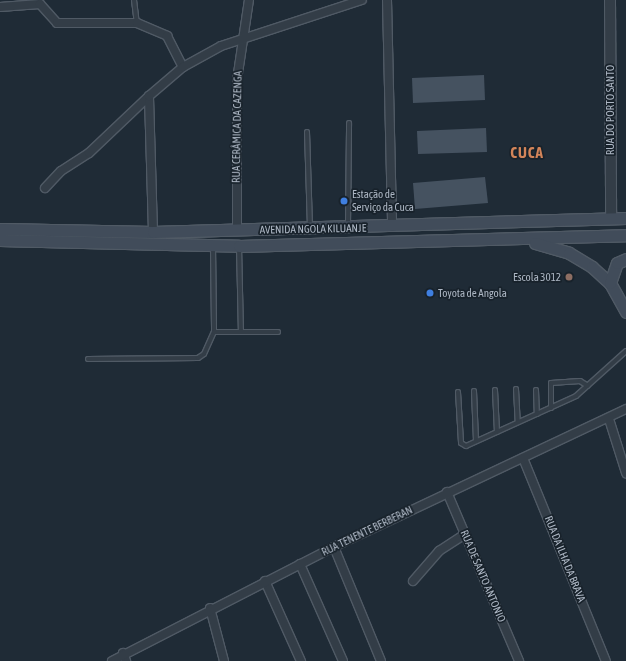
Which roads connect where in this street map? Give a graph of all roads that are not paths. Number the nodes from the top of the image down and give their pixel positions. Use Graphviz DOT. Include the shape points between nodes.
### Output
graph roads {
  1 [pos="134,0"];
  2 [pos="249,0"];
  3 [pos="362,0"];
  4 [pos="387,0"];
  5 [pos="610,0"];
  6 [pos="0,7"];
  7 [pos="137,23"];
  8 [pos="241,39"];
  9 [pos="183,67"];
  10 [pos="149,96"];
  11 [pos="348,123"];
  12 [pos="307,132"];
  13 [pos="45,188"];
  14 [pos="626,218"];
  15 [pos="611,219"];
  16 [pos="392,227"];
  17 [pos="348,228"];
  18 [pos="0,229"];
  19 [pos="310,229"];
  20 [pos="236,230"];
  21 [pos="153,232"];
  22 [pos="626,234"];
  23 [pos="0,240"];
  24 [pos="514,240"];
  25 [pos="213,245"];
  26 [pos="239,246"];
  27 [pos="626,259"];
  28 [pos="610,283"];
  29 [pos="626,312"];
  30 [pos="214,332"];
  31 [pos="241,332"];
  32 [pos="278,332"];
  33 [pos="626,351"];
  34 [pos="88,359"];
  35 [pos="588,386"];
  36 [pos="516,389"];
  37 [pos="495,390"];
  38 [pos="536,390"];
  39 [pos="474,391"];
  40 [pos="458,392"];
  41 [pos="551,408"];
  42 [pos="626,409"];
  43 [pos="537,414"];
  44 [pos="609,419"];
  45 [pos="518,422"];
  46 [pos="496,432"];
  47 [pos="476,441"];
  48 [pos="523,458"];
  49 [pos="626,473"];
  50 [pos="447,492"];
  51 [pos="465,534"];
  52 [pos="334,547"];
  53 [pos="300,564"];
  54 [pos="265,581"];
  55 [pos="413,581"];
  56 [pos="210,608"];
  57 [pos="124,657"];
  58 [pos="112,661"];
  59 [pos="224,661"];
  60 [pos="301,661"];
  61 [pos="343,661"];
  62 [pos="381,661"];
  63 [pos="519,661"];
  64 [pos="606,661"];
  1 -- 7 [label="lane"];
  2 -- 8 [label="street, RUA CERÂMICA DA CAZENGA"];
  3 -- 8 [label="street"];
  4 -- 16 [label="street"];
  5 -- 15 [label="street, RUA DO PORTO SANTO"];
  6 -- 7 [label="street" via="40,4 57,23"];
  7 -- 9 [label="street" via="166,36"];
  8 -- 9 [label="street"];
  8 -- 20 [label="street, RUA CERÂMICA DA CAZENGA" via="236,95"];
  9 -- 10 [label="street"];
  10 -- 13 [label="street" via="89,153 61,170"];
  10 -- 21 [label="street"];
  11 -- 17 [label="lane"];
  12 -- 19 [label="lane"];
  14 -- 15 [label="main road, AVENIDA NGOLA KILUANJE"];
  15 -- 16 [label="main road, AVENIDA NGOLA KILUANJE"];
  16 -- 17 [label="main road, AVENIDA NGOLA KILUANJE"];
  17 -- 19 [label="main road, AVENIDA NGOLA KILUANJE"];
  18 -- 21 [label="main road, AVENIDA NGOLA KILUANJE"];
  19 -- 20 [label="main road, AVENIDA NGOLA KILUANJE"];
  20 -- 21 [label="main road, AVENIDA NGOLA KILUANJE"];
  22 -- 24 [label="main road, AVENIDA NGOLA KILUANJE"];
  23 -- 25 [label="main road, AVENIDA NGOLA KILUANJE"];
  24 -- 26 [label="main road, AVENIDA NGOLA KILUANJE"];
  24 -- 28 [label="main road" via="569,253"];
  25 -- 26 [label="main road, AVENIDA NGOLA KILUANJE"];
  25 -- 30 [label="lane"];
  26 -- 31 [label="lane"];
  27 -- 28 [label="main road" via="617,263"];
  28 -- 29 [label="main road"];
  30 -- 31 [label="lane"];
  30 -- 34 [label="lane" via="204,354 198,358"];
  31 -- 32 [label="lane"];
  33 -- 35 [label="lane"];
  35 -- 41 [label="lane"];
  35 -- 41 [label="lane" via="580,381 551,383"];
  36 -- 45 [label="lane"];
  37 -- 46 [label="lane"];
  38 -- 43 [label="lane"];
  39 -- 47 [label="lane"];
  40 -- 47 [label="lane" via="461,443 466,446"];
  41 -- 43 [label="lane"];
  42 -- 44 [label="street, RUA TENENTE BERBERAN"];
  43 -- 45 [label="lane"];
  44 -- 48 [label="street, RUA TENENTE BERBERAN"];
  44 -- 49 [label="street"];
  45 -- 46 [label="lane"];
  46 -- 47 [label="lane"];
  48 -- 50 [label="street, RUA TENENTE BERBERAN"];
  48 -- 64 [label="street, RUA DA ILHA DA BRAVA"];
  50 -- 51 [label="street, RUA DE SANTO ANTONIO"];
  50 -- 52 [label="street, RUA TENENTE BERBERAN"];
  51 -- 55 [label="street" via="436,554"];
  51 -- 63 [label="street, RUA DE SANTO ANTONIO"];
  52 -- 53 [label="street, RUA TENENTE BERBERAN"];
  52 -- 62 [label="street"];
  53 -- 54 [label="street, RUA TENENTE BERBERAN"];
  53 -- 61 [label="street"];
  54 -- 56 [label="street, RUA TENENTE BERBERAN"];
  54 -- 60 [label="street"];
  56 -- 57 [label="street, RUA TENENTE BERBERAN"];
  56 -- 59 [label="street"];
  57 -- 58 [label="street, RUA TENENTE BERBERAN"];
}
